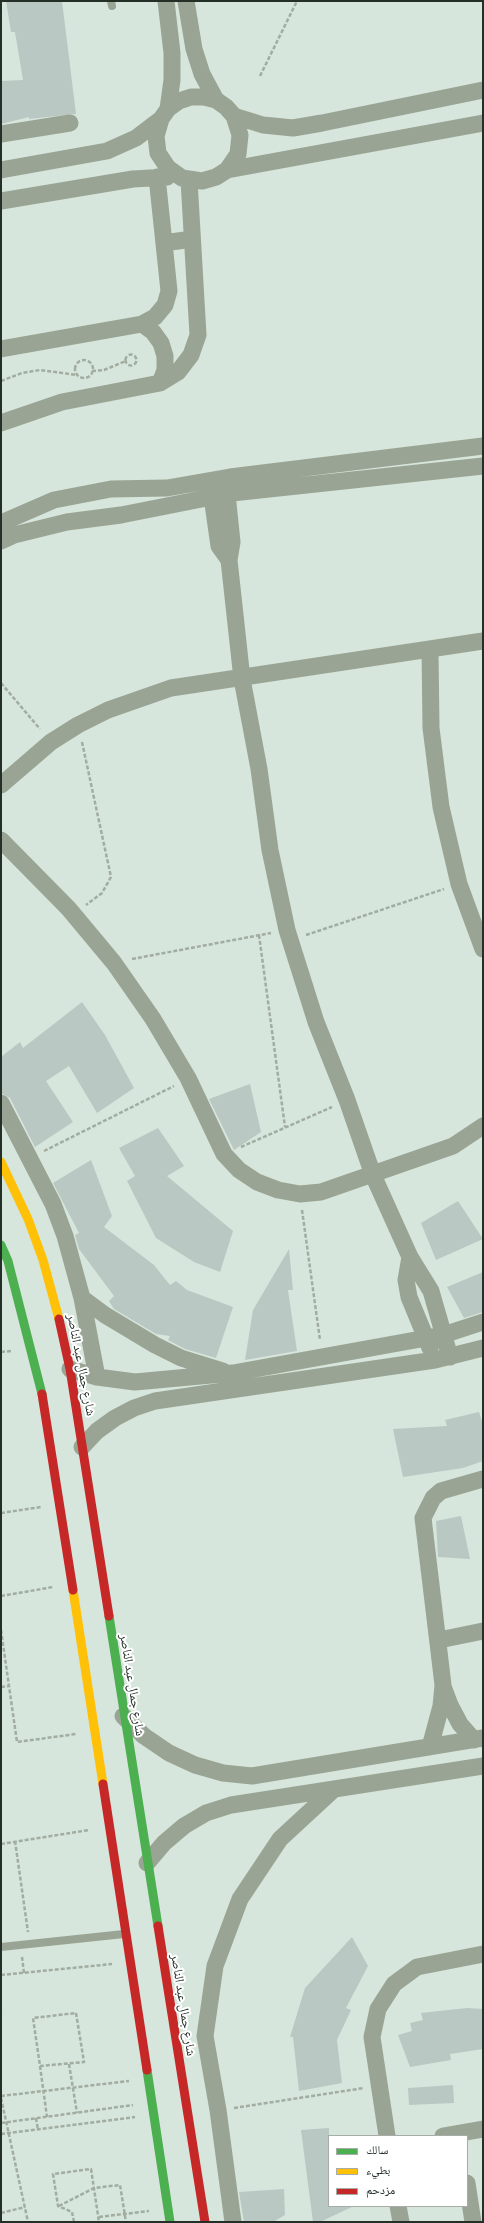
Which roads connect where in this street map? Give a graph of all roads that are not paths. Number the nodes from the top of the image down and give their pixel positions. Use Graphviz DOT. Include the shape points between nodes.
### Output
graph roads {
  1 [pos="166,1"];
  2 [pos="186,1"];
  3 [pos="483,90"];
  4 [pos="216,100"];
  5 [pos="165,114"];
  6 [pos="234,116"];
  7 [pos="70,123"];
  8 [pos="483,123"];
  9 [pos="1,134"];
  10 [pos="1,170"];
  11 [pos="227,170"];
  12 [pos="157,177"];
  13 [pos="185,179"];
  14 [pos="1,201"];
  15 [pos="192,239"];
  16 [pos="164,243"];
  17 [pos="142,324"];
  18 [pos="1,349"];
  19 [pos="160,383"];
  20 [pos="1,423"];
  21 [pos="483,446"];
  22 [pos="483,466"];
  23 [pos="200,482"];
  24 [pos="214,497"];
  25 [pos="1,522"];
  26 [pos="1,541"];
  27 [pos="483,641"];
  28 [pos="430,649"];
  29 [pos="242,679"];
  30 [pos="1,785"];
  31 [pos="1,840"];
  32 [pos="483,949"];
  33 [pos="1,1103"];
  34 [pos="483,1126"];
  35 [pos="1,1162"];
  36 [pos="373,1175"];
  37 [pos="1,1245"];
  38 [pos="410,1257"];
  39 [pos="82,1298"];
  40 [pos="483,1322"];
  41 [pos="444,1334"];
  42 [pos="426,1338"];
  43 [pos="483,1348"];
  44 [pos="443,1358"];
  45 [pos="70,1369"];
  46 [pos="233,1373"];
  47 [pos="97,1377"];
  48 [pos="173,1379"];
  49 [pos="176,1398"];
  50 [pos="82,1447"];
  51 [pos="483,1479"];
  52 [pos="483,1631"];
  53 [pos="439,1640"];
  54 [pos="443,1685"];
  55 [pos="123,1716"];
  56 [pos="479,1739"];
  57 [pos="430,1747"];
  58 [pos="483,1766"];
  59 [pos="252,1776"];
  60 [pos="332,1791"];
  61 [pos="256,1800"];
  62 [pos="147,1863"];
  63 [pos="125,1934"];
  64 [pos="1,1947"];
  65 [pos="483,1954"];
  66 [pos="483,2129"];
  67 [pos="388,2135"];
  68 [pos="454,2135"];
  69 [pos="468,2190"];
  70 [pos="398,2207"];
  71 [pos="170,2222"];
  72 [pos="205,2222"];
  73 [pos="233,2222"];
  74 [pos="401,2222"];
  75 [pos="473,2222"];
  1 -- 5 [label="street" via="172,53 172,80"];
  2 -- 4 [label="street" via="194,48 202,74"];
  3 -- 6 [label="street" via="293,128 264,125"];
  4 -- 5 [label="street" via="191,97 179,101"];
  4 -- 6 [label="street"];
  5 -- 10 [label="street" via="136,138 107,151"];
  5 -- 13 [label="street" via="156,136 158,153 168,168"];
  6 -- 11 [label="street" via="240,135 238,154"];
  7 -- 9 [label="street"];
  8 -- 11 [label="street"];
  11 -- 13 [label="street" via="209,179"];
  12 -- 13 [label="street"];
  12 -- 14 [label="street"];
  12 -- 16 [label="street"];
  13 -- 15 [label="street"];
  15 -- 16 [label="street"];
  15 -- 19 [label="street" via="198,335 191,355 178,372"];
  16 -- 17 [label="street" via="169,291 165,306 155,317"];
  17 -- 18 [label="street"];
  17 -- 19 [label="street" via="153,332 161,343 165,356 165,370"];
  19 -- 20 [label="street" via="62,402"];
  21 -- 23 [label="street"];
  22 -- 24 [label="street"];
  23 -- 24 [label="street"];
  23 -- 25 [label="street" via="167,488 111,489 54,500"];
  24 -- 26 [label="street" via="121,515 67,522 14,535"];
  24 -- 29 [label="street" via="219,546 229,560"];
  27 -- 28 [label="street"];
  28 -- 29 [label="street"];
  28 -- 32 [label="street" via="431,728 439,791 459,884"];
  29 -- 30 [label="street" via="171,688 108,710 51,742"];
  29 -- 36 [label="street" via="270,850 288,935 316,1022"];
  31 -- 36 [label="street" via="69,909 114,963 153,1019 188,1078 224,1154 239,1170 257,1182 278,1190 300,1194 321,1192"];
  33 -- 39 [label="street" via="53,1204 65,1236"];
  34 -- 36 [label="street" via="453,1146"];
  35 -- 45 [label="main road, شارع جمال عبد الناصر" via="28,1219 42,1260 55,1300"];
  36 -- 38 [label="street"];
  37 -- 63 [label="main road" via="8,1261 43,1398"];
  38 -- 41 [label="street" via="431,1291"];
  38 -- 42 [label="street" via="407,1289"];
  39 -- 46 [label="street" via="111,1319 181,1358"];
  39 -- 47 [label="street"];
  40 -- 41 [label="street"];
  41 -- 42 [label="street"];
  41 -- 44 [label="street"];
  42 -- 44 [label="street"];
  42 -- 46 [label="street"];
  43 -- 44 [label="street"];
  44 -- 49 [label="street"];
  45 -- 47 [label="street"];
  45 -- 50 [label="main road, شارع جمال عبد الناصر"];
  46 -- 48 [label="street"];
  47 -- 48 [label="street" via="135,1382"];
  48 -- 49 [label="street"];
  49 -- 50 [label="street" via="155,1401 127,1411 97,1431"];
  50 -- 55 [label="main road, شارع جمال عبد الناصر"];
  51 -- 53 [label="street" via="441,1490 433,1498 423,1518"];
  52 -- 53 [label="street"];
  53 -- 54 [label="street"];
  54 -- 56 [label="street" via="460,1724"];
  54 -- 57 [label="street" via="438,1720"];
  55 -- 59 [label="street" via="144,1736 168,1753 195,1765 223,1773"];
  55 -- 62 [label="main road, شارع جمال عبد الناصر"];
  56 -- 57 [label="street"];
  57 -- 59 [label="street"];
  58 -- 60 [label="street"];
  59 -- 61 [label="street"];
  60 -- 61 [label="street"];
  60 -- 73 [label="street" via="280,1839 240,1899 215,1966 205,2036"];
  61 -- 62 [label="street" via="206,1813 184,1826 164,1843"];
  62 -- 72 [label="main road, شارع جمال عبد الناصر" via="195,2183"];
  63 -- 64 [label="lane"];
  63 -- 71 [label="main road" via="153,2115 168,2189"];
  65 -- 67 [label="street" via="417,1967 394,1984 378,2008 372,2037"];
  66 -- 68 [label="street"];
  69 -- 75 [label="street"];
  70 -- 74 [label="street"];
}
